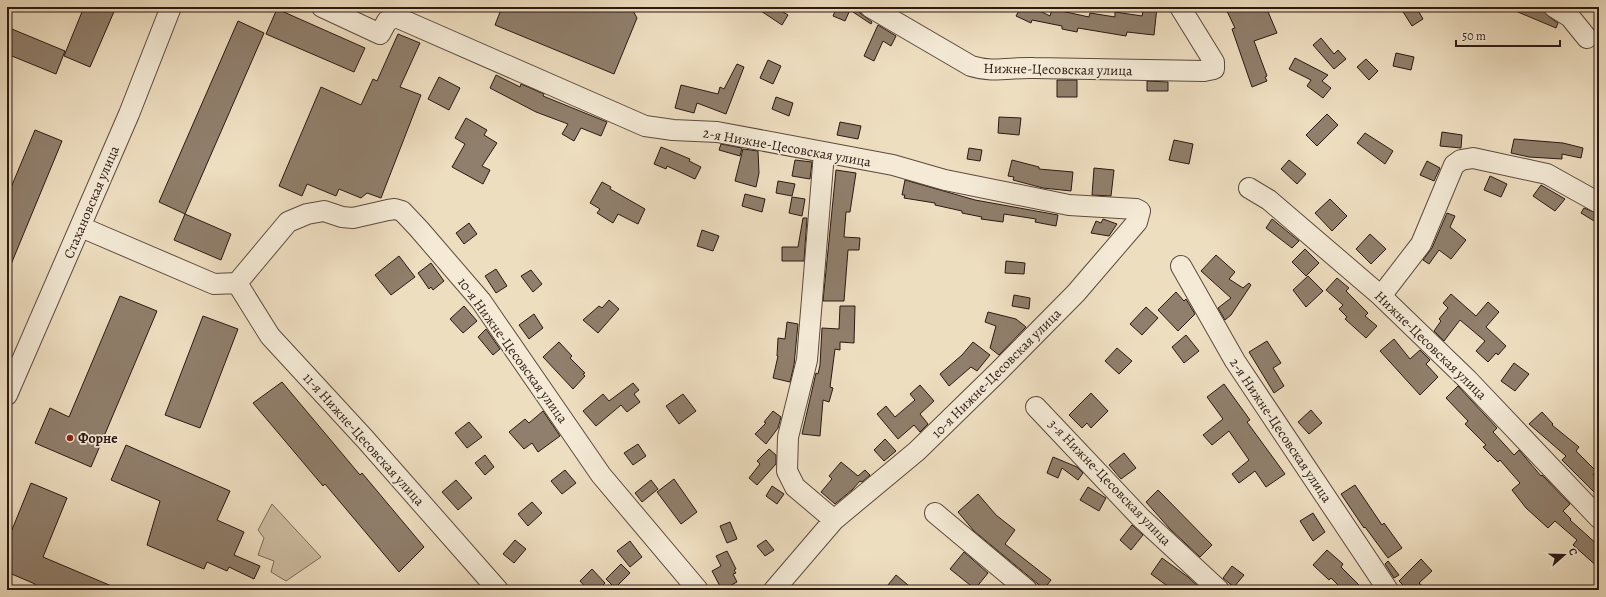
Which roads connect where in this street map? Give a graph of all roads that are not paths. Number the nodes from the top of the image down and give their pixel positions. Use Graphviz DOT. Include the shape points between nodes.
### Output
graph roads {
  1 [pos="171,7"];
  2 [pos="322,7"];
  3 [pos="870,7"];
  4 [pos="1180,7"];
  5 [pos="1554,7"];
  6 [pos="1587,38"];
  7 [pos="824,152"];
  8 [pos="1249,188"];
  9 [pos="1599,203"];
  10 [pos="1140,211"];
  11 [pos="81,227"];
  12 [pos="1181,266"];
  13 [pos="237,283"];
  14 [pos="1382,296"];
  15 [pos="7,395"];
  16 [pos="1036,407"];
  17 [pos="935,513"];
  18 [pos="1599,518"];
  19 [pos="834,520"];
  20 [pos="498,590"];
  21 [pos="698,590"];
  22 [pos="774,590"];
  23 [pos="1027,590"];
  24 [pos="1219,590"];
  25 [pos="1388,590"];
  1 -- 11 [label="street, Стахановская улица"];
  2 -- 7 [label="street, 2-я Нижне-Цесовская улица" via="380,34 387,21 396,17 645,126 717,132"];
  3 -- 4 [label="street, Нижне-Цесовская улица" via="970,66 982,70 1214,69 1214,62"];
  5 -- 6 [label="street" via="1570,17"];
  7 -- 10 [label="street, 2-я Нижне-Цесовская улица" via="1069,205"];
  7 -- 19 [label="street" via="807,360 788,437 787,471 795,487"];
  8 -- 14 [label="street, Нижне-Цесовская улица" via="1269,200"];
  9 -- 14 [label="street" via="1540,172 1473,158 1461,160 1454,165 1421,244"];
  10 -- 19 [label="street, 10-я Нижне-Цесовская улица" via="1137,222 1076,293 998,373 916,451"];
  11 -- 13 [label="street" via="214,284"];
  11 -- 15 [label="street, Стахановская улица"];
  12 -- 25 [label="street, 2-я Нижне-Цесовская улица" via="1235,361"];
  13 -- 20 [label="street, 11-я Нижне-Цесовская улица" via="270,336"];
  13 -- 21 [label="street, 10-я Нижне-Цесовская улица" via="288,222 294,219 317,211 353,218 388,210 402,211 481,301 606,482"];
  14 -- 18 [label="street, Нижне-Цесовская улица" via="1468,380"];
  16 -- 24 [label="street, 3-я Нижне-Цесовская улица" via="1140,517"];
  17 -- 23 [label="street"];
  19 -- 22 [label="street, 10-я Нижне-Цесовская улица"];
}
